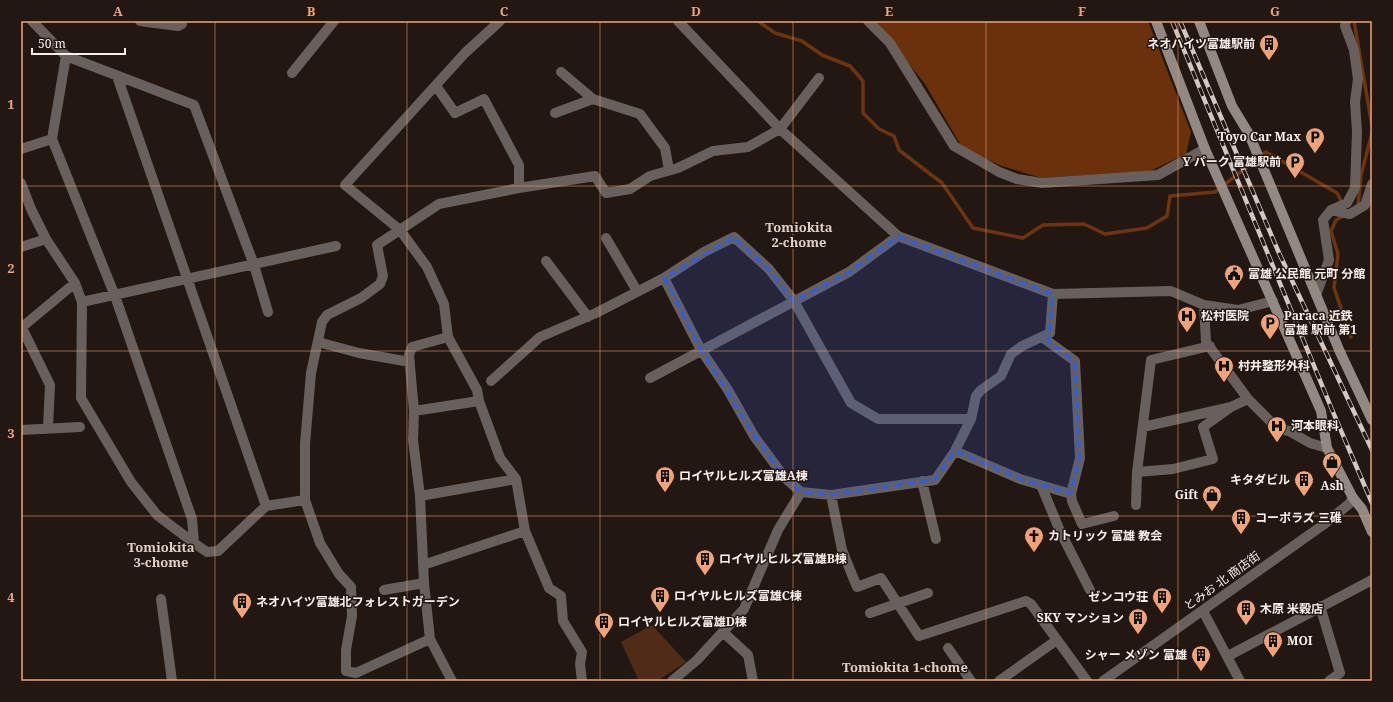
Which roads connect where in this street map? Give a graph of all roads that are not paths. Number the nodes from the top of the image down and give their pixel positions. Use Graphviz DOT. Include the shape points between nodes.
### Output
graph roads {
  1 [pos="32,21"];
  2 [pos="140,21"];
  3 [pos="334,21"];
  4 [pos="500,21"];
  5 [pos="678,21"];
  6 [pos="868,21"];
  7 [pos="1156,21"];
  8 [pos="1199,21"];
  9 [pos="1346,21"];
  10 [pos="182,24"];
  11 [pos="66,56"];
  12 [pos="561,72"];
  13 [pos="292,73"];
  14 [pos="117,76"];
  15 [pos="819,78"];
  16 [pos="436,86"];
  17 [pos="593,99"];
  18 [pos="555,113"];
  19 [pos="780,129"];
  20 [pos="52,139"];
  21 [pos="21,149"];
  22 [pos="1205,149"];
  23 [pos="669,170"];
  24 [pos="21,183"];
  25 [pos="1372,184"];
  26 [pos="519,188"];
  27 [pos="1331,210"];
  28 [pos="400,230"];
  29 [pos="898,236"];
  30 [pos="606,238"];
  31 [pos="46,239"];
  32 [pos="336,246"];
  33 [pos="21,247"];
  34 [pos="546,261"];
  35 [pos="254,265"];
  36 [pos="664,278"];
  37 [pos="187,280"];
  38 [pos="75,283"];
  39 [pos="637,291"];
  40 [pos="1053,294"];
  41 [pos="1316,295"];
  42 [pos="115,296"];
  43 [pos="794,301"];
  44 [pos="1273,301"];
  45 [pos="82,302"];
  46 [pos="1204,305"];
  47 [pos="268,312"];
  48 [pos="588,317"];
  49 [pos="22,328"];
  50 [pos="448,337"];
  51 [pos="1042,337"];
  52 [pos="318,342"];
  53 [pos="1210,346"];
  54 [pos="701,350"];
  55 [pos="410,362"];
  56 [pos="650,378"];
  57 [pos="491,380"];
  58 [pos="1248,400"];
  59 [pos="479,401"];
  60 [pos="1231,407"];
  61 [pos="414,411"];
  62 [pos="971,419"];
  63 [pos="1372,420"];
  64 [pos="48,427"];
  65 [pos="80,427"];
  66 [pos="1143,427"];
  67 [pos="21,430"];
  68 [pos="1327,448"];
  69 [pos="955,451"];
  70 [pos="1137,472"];
  71 [pos="516,479"];
  72 [pos="922,481"];
  73 [pos="1041,485"];
  74 [pos="801,492"];
  75 [pos="1072,494"];
  76 [pos="830,495"];
  77 [pos="420,496"];
  78 [pos="1353,498"];
  79 [pos="305,500"];
  80 [pos="1136,505"];
  81 [pos="266,506"];
  82 [pos="1114,516"];
  83 [pos="525,531"];
  84 [pos="1372,532"];
  85 [pos="936,539"];
  86 [pos="194,543"];
  87 [pos="423,565"];
  88 [pos="1372,580"];
  89 [pos="424,583"];
  90 [pos="384,590"];
  91 [pos="1090,590"];
  92 [pos="928,593"];
  93 [pos="161,599"];
  94 [pos="899,604"];
  95 [pos="1320,606"];
  96 [pos="1203,611"];
  97 [pos="870,613"];
  98 [pos="723,632"];
  99 [pos="430,639"];
  100 [pos="1057,640"];
  101 [pos="948,648"];
  102 [pos="1228,656"];
  103 [pos="1236,679"];
  104 [pos="172,681"];
  105 [pos="452,681"];
  106 [pos="582,681"];
  107 [pos="672,681"];
  108 [pos="753,681"];
  109 [pos="971,681"];
  110 [pos="999,681"];
  111 [pos="1086,681"];
  112 [pos="1103,681"];
  113 [pos="1329,681"];
  1 -- 11 [label="street"];
  2 -- 10 [label="street" via="178,26"];
  3 -- 13 [label="street"];
  4 -- 16 [label="street" via="465,52"];
  5 -- 19 [label="street"];
  6 -- 22 [label="street" via="890,43 954,146 998,172 1017,179 1042,183 1158,175"];
  7 -- 22 [label="street"];
  8 -- 41 [label="street" via="1232,106 1249,134"];
  9 -- 27 [label="street" via="1358,79 1355,102 1355,188 1347,203"];
  11 -- 14 [label="street"];
  11 -- 20 [label="street"];
  12 -- 17 [label="street"];
  14 -- 35 [label="street" via="194,105"];
  14 -- 37 [label="street"];
  15 -- 19 [label="street"];
  16 -- 26 [label="street" via="455,113 484,99 519,164"];
  16 -- 28 [label="street" via="345,185"];
  17 -- 18 [label="street"];
  17 -- 23 [label="street" via="640,114 665,148"];
  19 -- 23 [label="street" via="748,147 713,151"];
  19 -- 29 [label="street"];
  20 -- 21 [label="street"];
  20 -- 42 [label="street"];
  22 -- 44 [label="street"];
  23 -- 26 [label="street" via="650,176 630,190 606,193 595,176"];
  24 -- 31 [label="street"];
  25 -- 27 [label="street" via="1364,205 1350,214"];
  26 -- 28 [label="street" via="439,204"];
  27 -- 41 [label="street" via="1323,220 1329,260"];
  28 -- 50 [label="street" via="427,267 444,304"];
  28 -- 52 [label="street" via="377,245 383,276 380,284 361,298 327,315 322,322"];
  29 -- 40 [label="street"];
  29 -- 43 [label="street" via="849,272"];
  30 -- 39 [label="street"];
  31 -- 33 [label="street"];
  31 -- 38 [label="street"];
  32 -- 35 [label="street"];
  34 -- 48 [label="street"];
  35 -- 37 [label="street"];
  35 -- 47 [label="street"];
  36 -- 39 [label="street"];
  36 -- 43 [label="street" via="704,252 734,237 769,269"];
  36 -- 54 [label="street"];
  37 -- 42 [label="street"];
  37 -- 81 [label="street"];
  38 -- 45 [label="street"];
  38 -- 49 [label="street"];
  39 -- 48 [label="street"];
  40 -- 46 [label="street" via="1171,291"];
  40 -- 51 [label="street" via="1050,334"];
  41 -- 63 [label="street"];
  42 -- 45 [label="street"];
  42 -- 86 [label="street" via="192,519"];
  43 -- 54 [label="street"];
  43 -- 62 [label="street" via="851,403 878,420"];
  44 -- 46 [label="street" via="1238,310"];
  44 -- 68 [label="street" via="1321,411"];
  45 -- 86 [label="street" via="81,398 131,482 157,515"];
  46 -- 53 [label="street" via="1206,342"];
  48 -- 57 [label="street" via="540,337"];
  49 -- 64 [label="street" via="50,385"];
  50 -- 55 [label="street" via="412,347"];
  50 -- 59 [label="street" via="477,390"];
  51 -- 62 [label="street" via="1012,354 1001,376 976,396"];
  51 -- 75 [label="street" via="1076,361 1080,458"];
  52 -- 55 [label="street" via="359,353"];
  52 -- 79 [label="street" via="310,381 305,444"];
  53 -- 58 [label="street"];
  53 -- 66 [label="street" via="1151,360"];
  54 -- 56 [label="street"];
  54 -- 74 [label="street" via="754,436 785,478"];
  55 -- 61 [label="street"];
  58 -- 60 [label="street"];
  58 -- 68 [label="street" via="1278,429 1289,431 1310,443"];
  59 -- 61 [label="street"];
  59 -- 71 [label="street" via="500,458"];
  60 -- 66 [label="street"];
  60 -- 70 [label="street" via="1203,427 1213,459 1173,469"];
  61 -- 77 [label="street" via="413,440"];
  62 -- 69 [label="street"];
  64 -- 65 [label="street"];
  64 -- 67 [label="street"];
  66 -- 70 [label="street"];
  68 -- 78 [label="street"];
  69 -- 72 [label="street" via="935,480"];
  69 -- 73 [label="street" via="1020,479"];
  70 -- 80 [label="street"];
  71 -- 77 [label="street"];
  71 -- 83 [label="street"];
  72 -- 76 [label="street"];
  72 -- 85 [label="street"];
  73 -- 75 [label="street"];
  73 -- 91 [label="street" via="1060,531"];
  74 -- 76 [label="street"];
  74 -- 98 [label="street" via="778,530 744,609"];
  75 -- 82 [label="street" via="1082,524"];
  76 -- 94 [label="street" via="842,550 858,587 881,578"];
  77 -- 87 [label="street"];
  78 -- 84 [label="street" via="1362,509"];
  78 -- 96 [label="street, とみお 北 商店街" via="1323,525"];
  79 -- 81 [label="street"];
  79 -- 99 [label="street" via="320,543 339,574 351,587 352,616 346,650 346,671 356,673"];
  81 -- 86 [label="street" via="218,551 207,552"];
  83 -- 87 [label="street"];
  83 -- 106 [label="street" via="550,588 562,596 563,621 582,652"];
  87 -- 89 [label="street"];
  88 -- 95 [label="street"];
  89 -- 90 [label="street"];
  89 -- 99 [label="street"];
  92 -- 94 [label="street"];
  93 -- 104 [label="street"];
  94 -- 97 [label="street"];
  94 -- 100 [label="street" via="919,636 1026,601 1031,604"];
  95 -- 102 [label="street"];
  95 -- 113 [label="street" via="1340,673"];
  96 -- 102 [label="street"];
  96 -- 112 [label="street, とみお 北 商店街"];
  98 -- 107 [label="street" via="697,660"];
  98 -- 108 [label="street" via="748,655"];
  99 -- 105 [label="street"];
  100 -- 110 [label="street"];
  100 -- 111 [label="street"];
  101 -- 109 [label="street"];
  102 -- 103 [label="street"];
}
